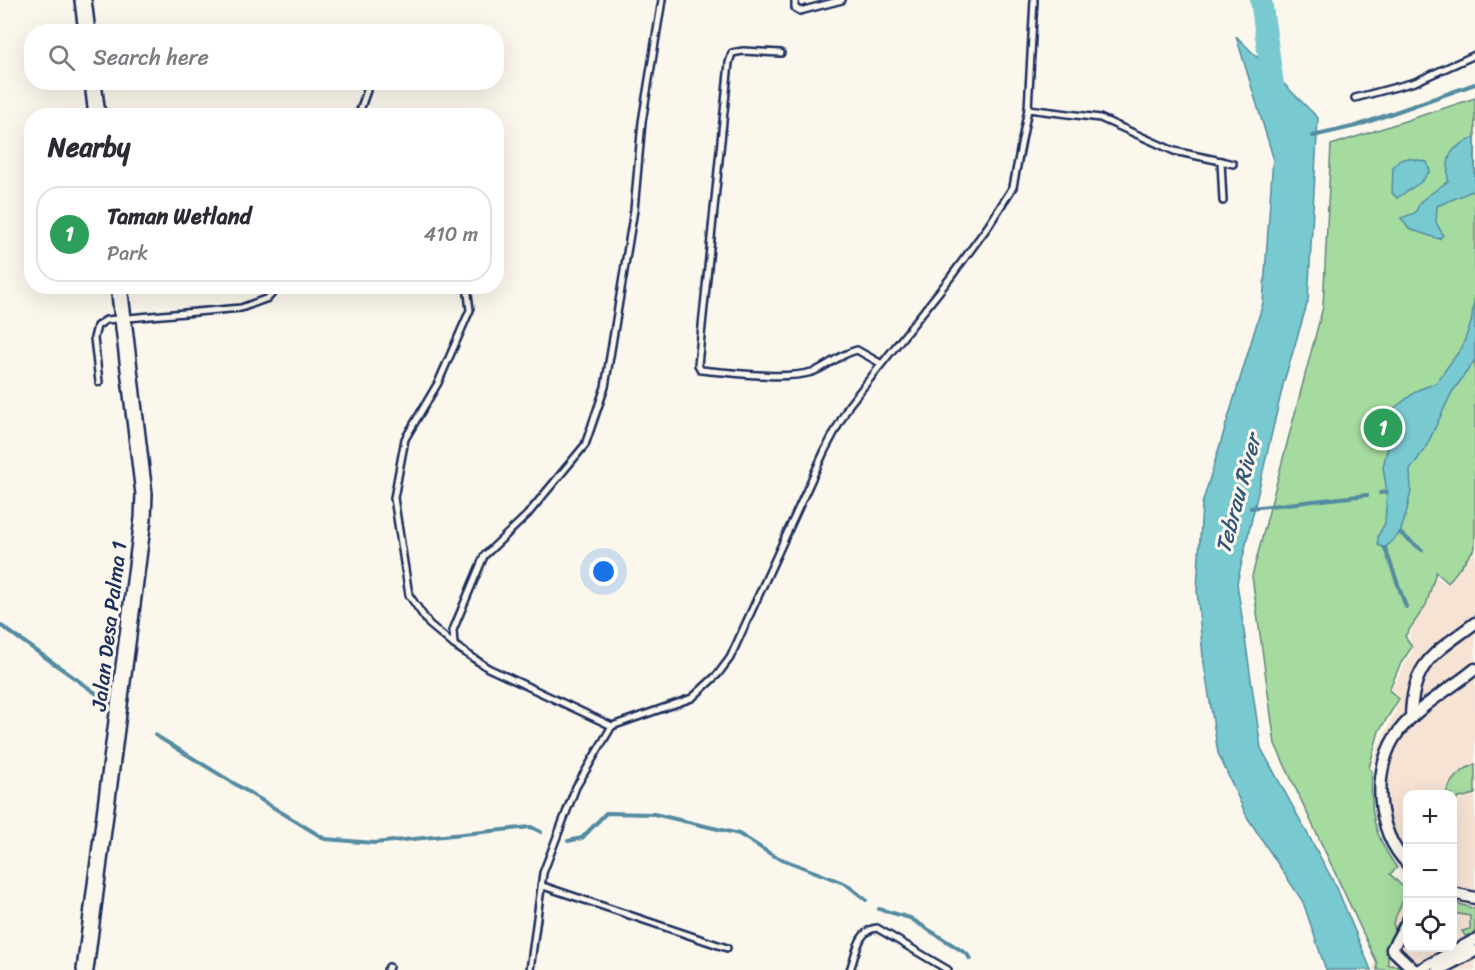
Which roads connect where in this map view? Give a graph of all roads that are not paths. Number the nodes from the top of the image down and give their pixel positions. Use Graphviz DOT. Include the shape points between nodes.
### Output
graph roads {
  1 [pos="83,0"];
  2 [pos="662,0"];
  3 [pos="795,0"];
  4 [pos="842,0"];
  5 [pos="1034,0"];
  6 [pos="86,24"];
  7 [pos="781,53"];
  8 [pos="1475,55"];
  9 [pos="94,90"];
  10 [pos="367,90"];
  11 [pos="1355,98"];
  12 [pos="97,108"];
  13 [pos="361,108"];
  14 [pos="1028,109"];
  15 [pos="1221,161"];
  16 [pos="1233,164"];
  17 [pos="1223,201"];
  18 [pos="120,294"];
  19 [pos="272,294"];
  20 [pos="468,294"];
  21 [pos="123,319"];
  22 [pos="880,363"];
  23 [pos="99,382"];
  24 [pos="1475,623"];
  25 [pos="454,645"];
  26 [pos="1475,669"];
  27 [pos="1411,718"];
  28 [pos="612,726"];
  29 [pos="1403,860"];
  30 [pos="543,886"];
  31 [pos="1457,893"];
  32 [pos="1475,898"];
  33 [pos="1403,928"];
  34 [pos="1475,940"];
  35 [pos="727,948"];
  36 [pos="1457,951"];
  37 [pos="1475,951"];
  38 [pos="1456,952"];
  39 [pos="1457,952"];
  40 [pos="84,970"];
  41 [pos="530,970"];
  42 [pos="850,970"];
  43 [pos="948,970"];
  44 [pos="1414,970"];
  45 [pos="1419,970"];
  46 [pos="1438,970"];
  47 [pos="1464,970"];
  1 -- 6 [label="street"];
  2 -- 25 [label="lane" via="605,387 585,445 527,515 484,556 453,630"];
  3 -- 4 [label="lane" via="795,8 800,11"];
  5 -- 14 [label="lane"];
  7 -- 22 [label="lane" via="732,53 729,63 698,365 701,370 710,371 799,375 857,350"];
  8 -- 11 [label="lane" via="1415,82"];
  9 -- 12 [label="street"];
  10 -- 13 [label="lane"];
  14 -- 15 [label="lane" via="1100,118 1174,151"];
  14 -- 22 [label="lane" via="1013,187 950,278"];
  15 -- 16 [label="lane"];
  15 -- 17 [label="lane"];
  18 -- 21 [label="street, Jalan Desa Palma 1"];
  19 -- 21 [label="lane" via="241,308"];
  20 -- 25 [label="lane" via="470,310 438,383 405,439 394,498 409,595 429,624"];
  21 -- 23 [label="lane" via="106,320 97,326 94,338"];
  21 -- 40 [label="street, Jalan Desa Palma 1" via="144,494 143,519"];
  22 -- 28 [label="lane" via="849,405 825,450 730,658 692,698"];
  24 -- 27 [label="street" via="1425,663 1416,677"];
  25 -- 28 [label="lane" via="488,668"];
  26 -- 27 [label="street"];
  27 -- 29 [label="street" via="1398,732 1382,767 1381,811"];
  28 -- 30 [label="lane" via="576,788 543,873"];
  30 -- 35 [label="lane"];
  30 -- 41 [label="lane"];
  31 -- 32 [label="street"];
  33 -- 44 [label="street" via="1392,949"];
  34 -- 36 [label="street"];
  37 -- 39 [label="street"];
  38 -- 45 [label="street"];
  38 -- 46 [label="street"];
  38 -- 47 [label="street"];
  42 -- 43 [label="lane" via="863,933 870,928 877,928"];
}
